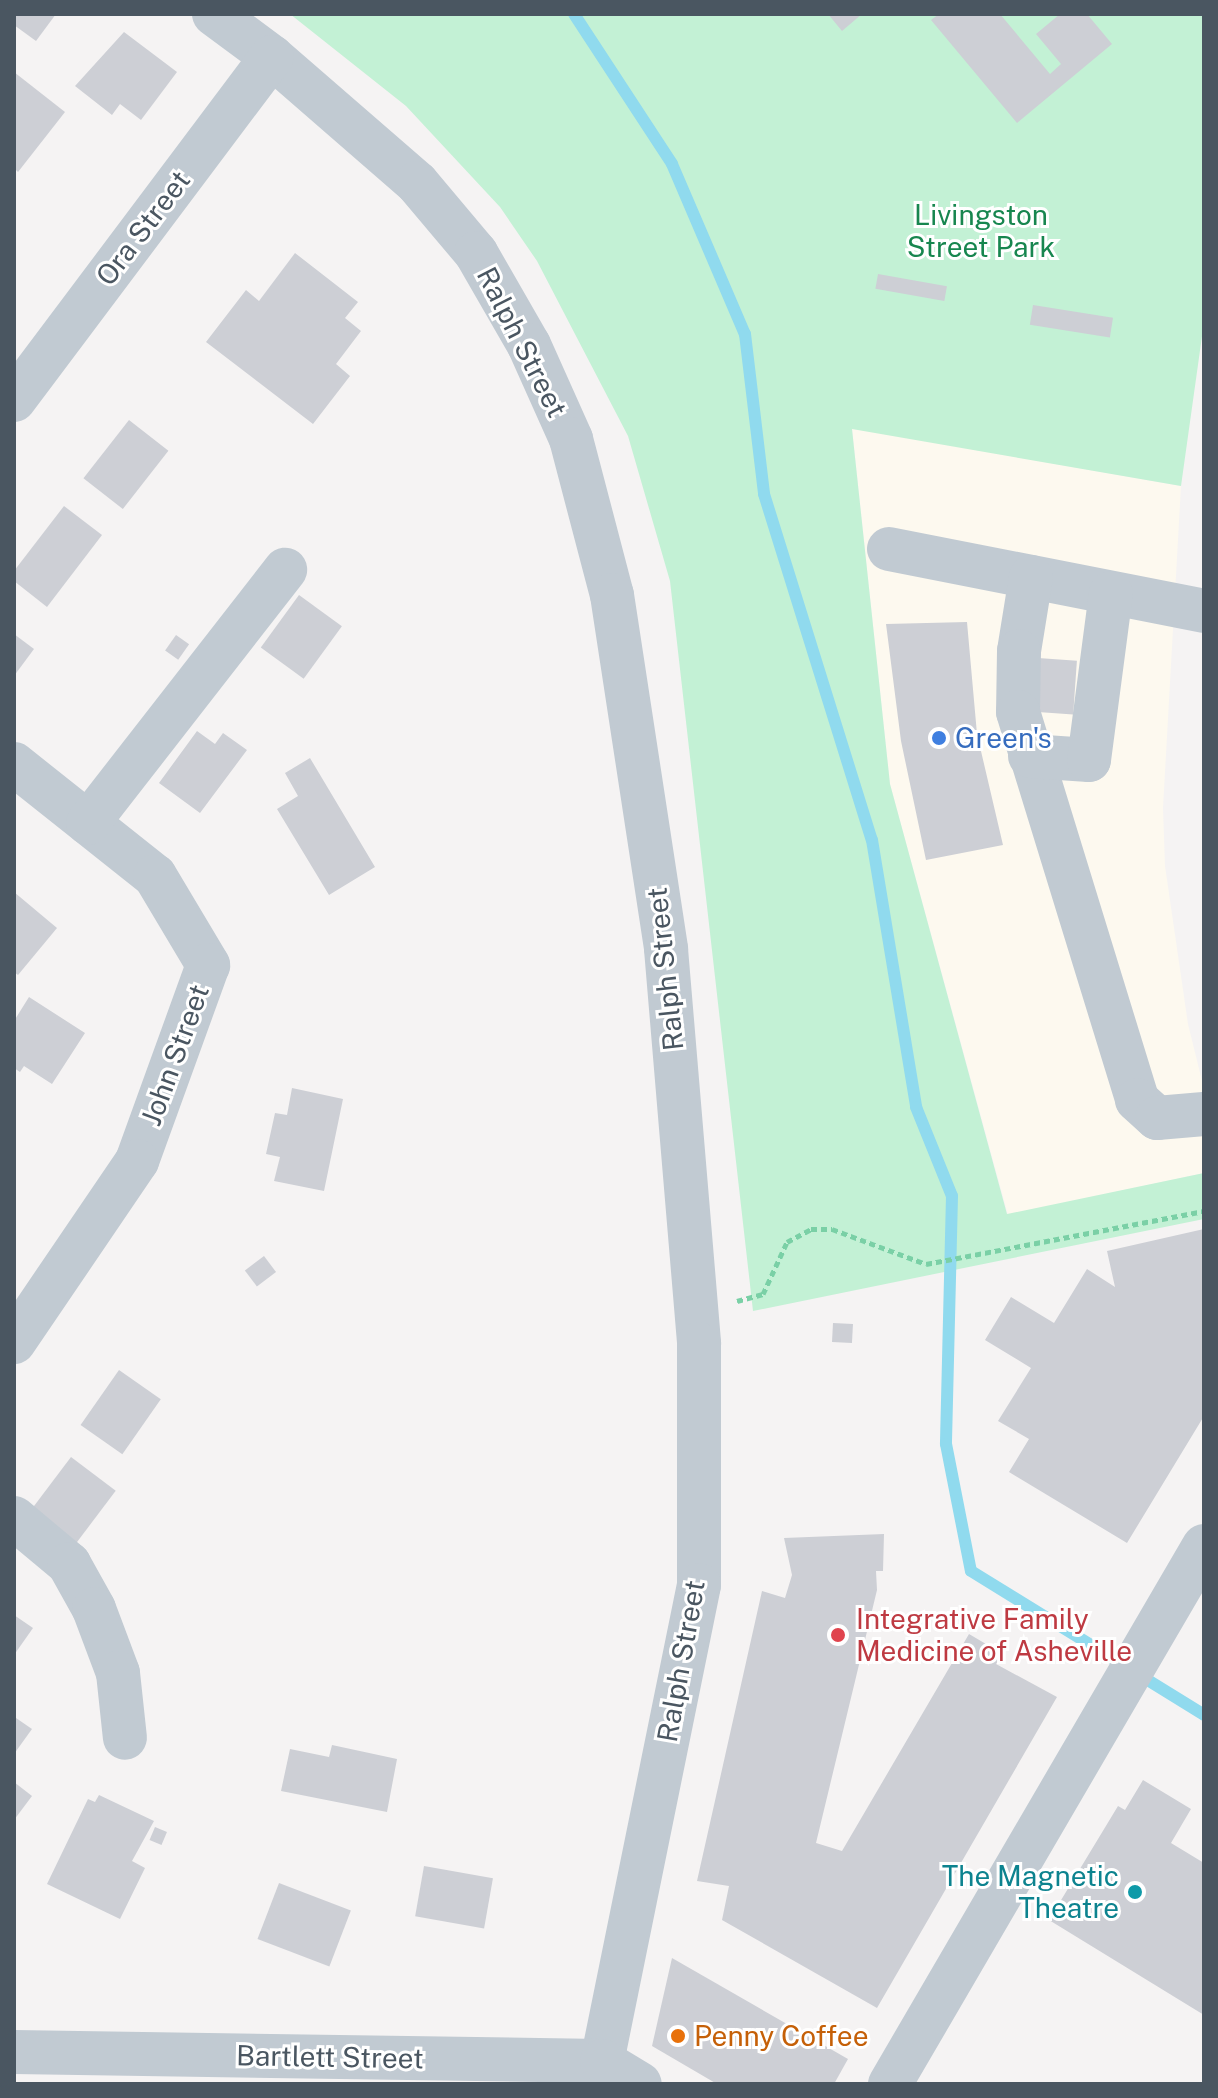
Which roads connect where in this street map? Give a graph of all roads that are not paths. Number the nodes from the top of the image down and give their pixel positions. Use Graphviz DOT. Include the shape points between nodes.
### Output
graph roads {
  1 [pos="214,14"];
  2 [pos="272,57"];
  3 [pos="14,400"];
  4 [pos="889,549"];
  5 [pos="285,570"];
  6 [pos="1031,577"];
  7 [pos="1111,593"];
  8 [pos="1204,611"];
  9 [pos="1030,756"];
  10 [pos="14,764"];
  11 [pos="88,823"];
  12 [pos="1204,1114"];
  13 [pos="14,1342"];
  14 [pos="14,1518"];
  15 [pos="1204,1546"];
  16 [pos="125,1738"];
  17 [pos="14,2052"];
  18 [pos="597,2072"];
  19 [pos="640,2084"];
  20 [pos="890,2084"];
  1 -- 2 [label="street, Ralph Street"];
  2 -- 3 [label="street, Ora Street"];
  2 -- 18 [label="street, Ralph Street" via="417,183 476,253 529,345 571,439 612,595 666,949 699,1344 699,1585"];
  4 -- 6 [label="street"];
  5 -- 11 [label="street"];
  6 -- 7 [label="street"];
  6 -- 9 [label="street" via="1017,679 1018,712"];
  7 -- 8 [label="street"];
  7 -- 9 [label="street" via="1089,760"];
  9 -- 12 [label="street" via="1137,1100 1157,1118"];
  10 -- 11 [label="street, John Street"];
  11 -- 13 [label="street, John Street" via="155,876 208,965 137,1161"];
  14 -- 16 [label="street" via="69,1564 94,1609 118,1673"];
  15 -- 20 [label="street"];
  17 -- 18 [label="street, Bartlett Street"];
  18 -- 19 [label="street"];
}
